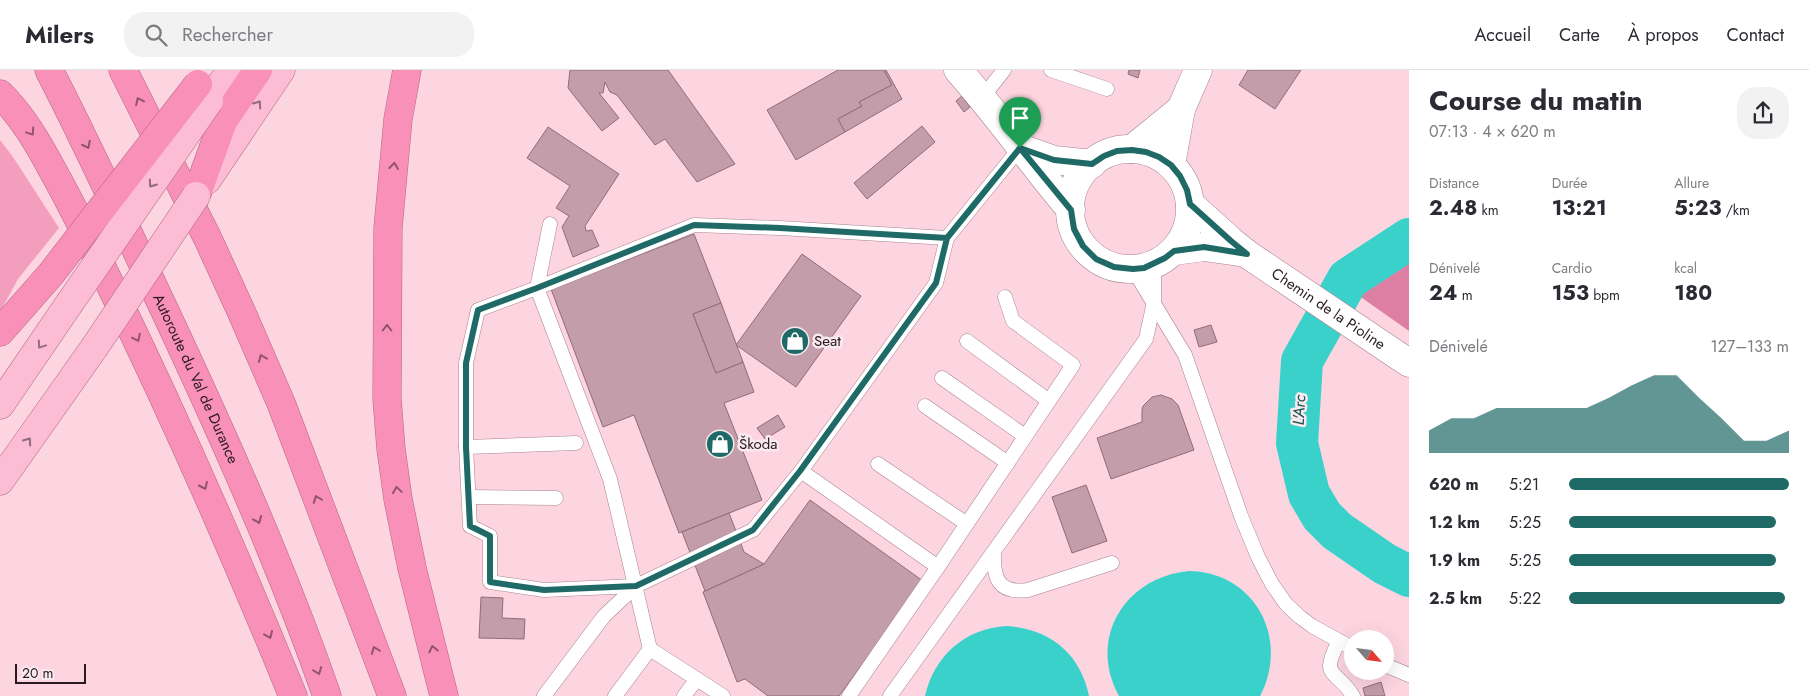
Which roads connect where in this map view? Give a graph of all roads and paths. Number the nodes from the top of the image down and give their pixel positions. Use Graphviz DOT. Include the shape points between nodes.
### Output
graph roads {
  1 [pos="49,70"];
  2 [pos="123,70"];
  3 [pos="231,70"];
  4 [pos="258,70"];
  5 [pos="281,70"];
  6 [pos="407,70"];
  7 [pos="958,70"];
  8 [pos="1004,70"];
  9 [pos="1051,70"];
  10 [pos="1198,70"];
  11 [pos="1107,89"];
  12 [pos="0,94"];
  13 [pos="982,98"];
  14 [pos="215,103"];
  15 [pos="1181,109"];
  16 [pos="1020,148"];
  17 [pos="1132,150"];
  18 [pos="1092,164"];
  19 [pos="1171,165"];
  20 [pos="196,196"];
  21 [pos="1190,204"];
  22 [pos="1071,210"];
  23 [pos="550,224"];
  24 [pos="947,238"];
  25 [pos="1252,257"];
  26 [pos="1154,261"];
  27 [pos="537,288"];
  28 [pos="1005,297"];
  29 [pos="1154,302"];
  30 [pos="0,332"];
  31 [pos="967,341"];
  32 [pos="1407,362"];
  33 [pos="942,378"];
  34 [pos="1049,401"];
  35 [pos="0,405"];
  36 [pos="924,406"];
  37 [pos="1026,436"];
  38 [pos="576,443"];
  39 [pos="466,447"];
  40 [pos="1008,463"];
  41 [pos="878,464"];
  42 [pos="800,471"];
  43 [pos="0,481"];
  44 [pos="469,498"];
  45 [pos="556,498"];
  46 [pos="967,524"];
  47 [pos="994,552"];
  48 [pos="1112,563"];
  49 [pos="938,567"];
  50 [pos="636,586"];
  51 [pos="1339,641"];
  52 [pos="1344,644"];
  53 [pos="650,649"];
  54 [pos="1394,669"];
  55 [pos="1409,676"];
  56 [pos="697,679"];
  57 [pos="293,696"];
  58 [pos="327,696"];
  59 [pos="392,696"];
  60 [pos="444,696"];
  61 [pos="544,696"];
  62 [pos="615,696"];
  63 [pos="684,696"];
  64 [pos="723,696"];
  65 [pos="849,696"];
  66 [pos="890,696"];
  67 [pos="1353,696"];
  1 -- 58 [label="highway, Autoroute du Val de Durance, one-way" via="219,426"];
  59 -- 2 [label="highway, one-way" via="281,403 208,239"];
  3 -- 14 [label="main road"];
  4 -- 14 [label="highway"];
  14 -- 5 [label="main road, one-way"];
  60 -- 6 [label="highway, one-way" via="398,499 387,399 388,228 398,119"];
  7 -- 13 [label="main road"];
  8 -- 13 [label="lane"];
  9 -- 11 [label="lane"];
  10 -- 15 [label="main road"];
  12 -- 57 [label="highway, one-way" via="34,137 90,241 151,367"];
  13 -- 16 [label="main road"];
  14 -- 20 [label="highway"];
  14 -- 30 [label="highway, bridge" via="51,274"];
  14 -- 35 [label="main road, one-way, bridge"];
  15 -- 17 [label="main road"];
  15 -- 19 [label="main road"];
  16 -- 18 [label="main road" via="1054,160"];
  16 -- 22 [label="main road"];
  16 -- 24 [label="lane"];
  17 -- 18 [label="main road" via="1117,151"];
  17 -- 19 [label="main road" via="1159,157"];
  18 -- 22 [label="main road" via="1076,185"];
  19 -- 21 [label="main road" via="1184,183"];
  43 -- 20 [label="main road, one-way, bridge"];
  21 -- 25 [label="main road, Chemin de la Pioline"];
  21 -- 26 [label="main road" via="1189,221 1183,237"];
  22 -- 26 [label="main road" via="1074,229 1083,246 1096,259 1114,267"];
  23 -- 27 [label="lane"];
  24 -- 27 [label="lane" via="694,225"];
  24 -- 42 [label="lane" via="936,283"];
  25 -- 26 [label="main road, Chemin de la Pioline" via="1204,247"];
  25 -- 32 [label="main road, Chemin de la Pioline"];
  26 -- 29 [label="lane"];
  26 -- 29 [label="lane"];
  27 -- 39 [label="lane" via="478,310 466,363"];
  27 -- 50 [label="lane" via="610,479"];
  28 -- 34 [label="lane" via="1013,321 1073,364"];
  29 -- 47 [label="lane" via="1146,339"];
  29 -- 51 [label="lane" via="1185,355 1241,516 1272,584 1300,617"];
  31 -- 34 [label="lane"];
  33 -- 37 [label="lane"];
  34 -- 37 [label="lane"];
  36 -- 40 [label="lane"];
  37 -- 40 [label="lane"];
  38 -- 39 [label="lane"];
  39 -- 44 [label="lane"];
  40 -- 46 [label="lane"];
  41 -- 46 [label="lane"];
  42 -- 49 [label="lane"];
  42 -- 50 [label="lane" via="753,530"];
  44 -- 45 [label="lane"];
  44 -- 50 [label="lane" via="470,526 490,536 490,582 544,590"];
  46 -- 49 [label="lane"];
  47 -- 48 [label="lane" via="995,578 1009,590 1017,592"];
  47 -- 66 [label="lane"];
  49 -- 65 [label="lane"];
  50 -- 53 [label="lane"];
  50 -- 61 [label="lane" via="604,616"];
  51 -- 52 [label="lane"];
  51 -- 67 [label="lane" via="1330,659 1331,671"];
  53 -- 56 [label="lane"];
  53 -- 62 [label="lane"];
  54 -- 55 [label="lane"];
  56 -- 63 [label="lane"];
  56 -- 64 [label="lane"];
}
